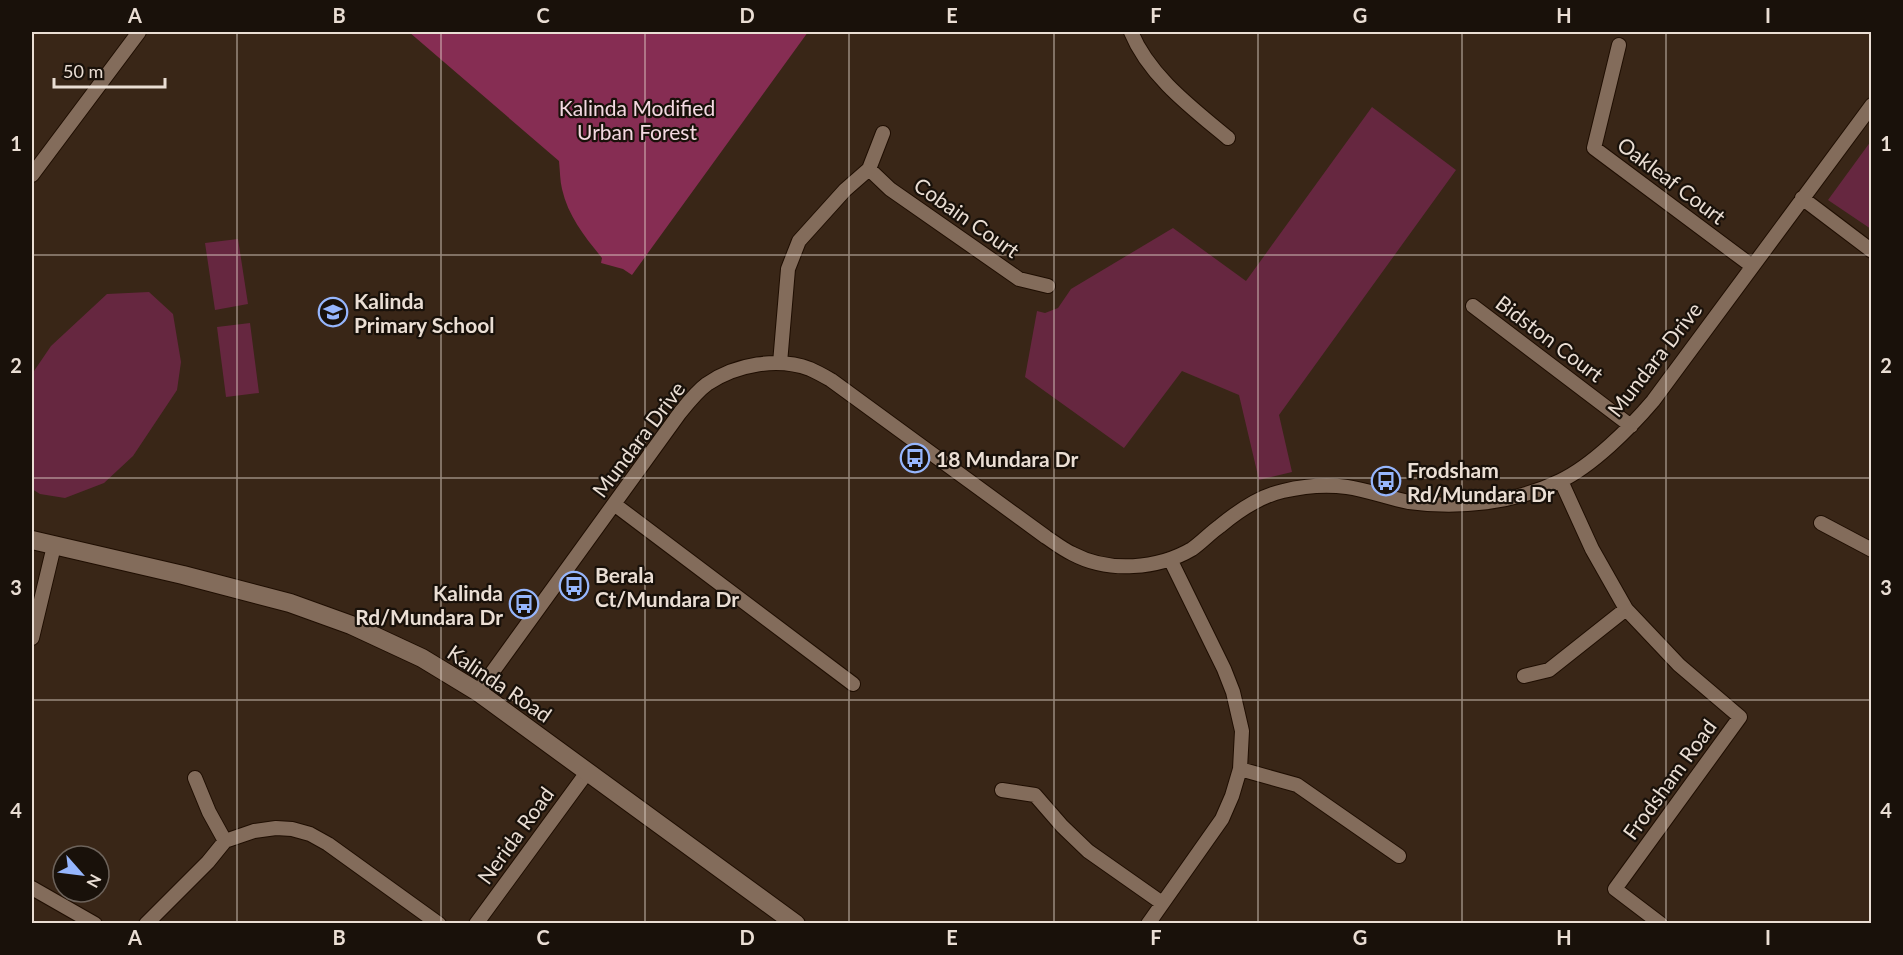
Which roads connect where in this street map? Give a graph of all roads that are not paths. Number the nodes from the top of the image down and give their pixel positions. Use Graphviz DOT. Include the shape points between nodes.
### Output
graph roads {
  1 [pos="139,32"];
  2 [pos="1131,32"];
  3 [pos="1619,45"];
  4 [pos="1872,105"];
  5 [pos="884,133"];
  6 [pos="1228,138"];
  7 [pos="869,169"];
  8 [pos="32,175"];
  9 [pos="1802,198"];
  10 [pos="1872,251"];
  11 [pos="1752,266"];
  12 [pos="1048,286"];
  13 [pos="1473,306"];
  14 [pos="780,363"];
  15 [pos="1631,426"];
  16 [pos="1561,481"];
  17 [pos="614,504"];
  18 [pos="1821,523"];
  19 [pos="32,540"];
  20 [pos="54,546"];
  21 [pos="1872,550"];
  22 [pos="1170,560"];
  23 [pos="1626,609"];
  24 [pos="32,638"];
  25 [pos="1524,676"];
  26 [pos="853,684"];
  27 [pos="478,692"];
  28 [pos="1240,769"];
  29 [pos="588,771"];
  30 [pos="195,778"];
  31 [pos="1002,790"];
  32 [pos="225,842"];
  33 [pos="1398,856"];
  34 [pos="32,888"];
  35 [pos="1162,903"];
  36 [pos="96,924"];
  37 [pos="146,924"];
  38 [pos="439,924"];
  39 [pos="476,924"];
  40 [pos="796,924"];
  41 [pos="1148,924"];
  42 [pos="1661,924"];
  1 -- 8 [label="street"];
  2 -- 6 [label="street" via="1150,64 1168,84"];
  3 -- 11 [label="street, Oakleaf Court" via="1594,148"];
  4 -- 9 [label="street, Mundara Drive"];
  5 -- 7 [label="street"];
  7 -- 12 [label="street, Cobain Court" via="890,189 1019,279"];
  7 -- 14 [label="street" via="799,241 788,269"];
  9 -- 10 [label="street"];
  9 -- 11 [label="street, Mundara Drive"];
  11 -- 15 [label="street, Mundara Drive"];
  13 -- 15 [label="street, Bidston Court"];
  14 -- 17 [label="street, Mundara Drive" via="734,371 708,384 679,414"];
  14 -- 22 [label="street, Mundara Drive" via="810,369 831,380 1074,555 1124,566"];
  15 -- 16 [label="street, Mundara Drive"];
  16 -- 22 [label="street, Mundara Drive" via="1518,495 1464,505 1406,501 1347,487 1310,486 1280,491 1244,508"];
  16 -- 23 [label="street, Frodsham Road" via="1592,549"];
  17 -- 26 [label="street"];
  17 -- 27 [label="street, Mundara Drive"];
  18 -- 21 [label="street"];
  19 -- 20 [label="street, Kalinda Road"];
  20 -- 24 [label="street"];
  20 -- 27 [label="street, Kalinda Road" via="290,603 351,625 422,658"];
  22 -- 28 [label="street" via="1233,692 1242,731"];
  23 -- 25 [label="street" via="1550,670"];
  23 -- 42 [label="street, Frodsham Road" via="1679,666 1740,717 1615,889"];
  27 -- 29 [label="street, Kalinda Road"];
  28 -- 33 [label="street" via="1297,785"];
  28 -- 35 [label="street" via="1222,819"];
  29 -- 39 [label="street, Nerida Road"];
  29 -- 40 [label="street, Kalinda Road"];
  30 -- 32 [label="street"];
  31 -- 35 [label="street" via="1035,795 1088,851"];
  32 -- 37 [label="street"];
  32 -- 38 [label="street" via="276,828 310,834"];
  34 -- 36 [label="street"];
  35 -- 41 [label="street"];
}
